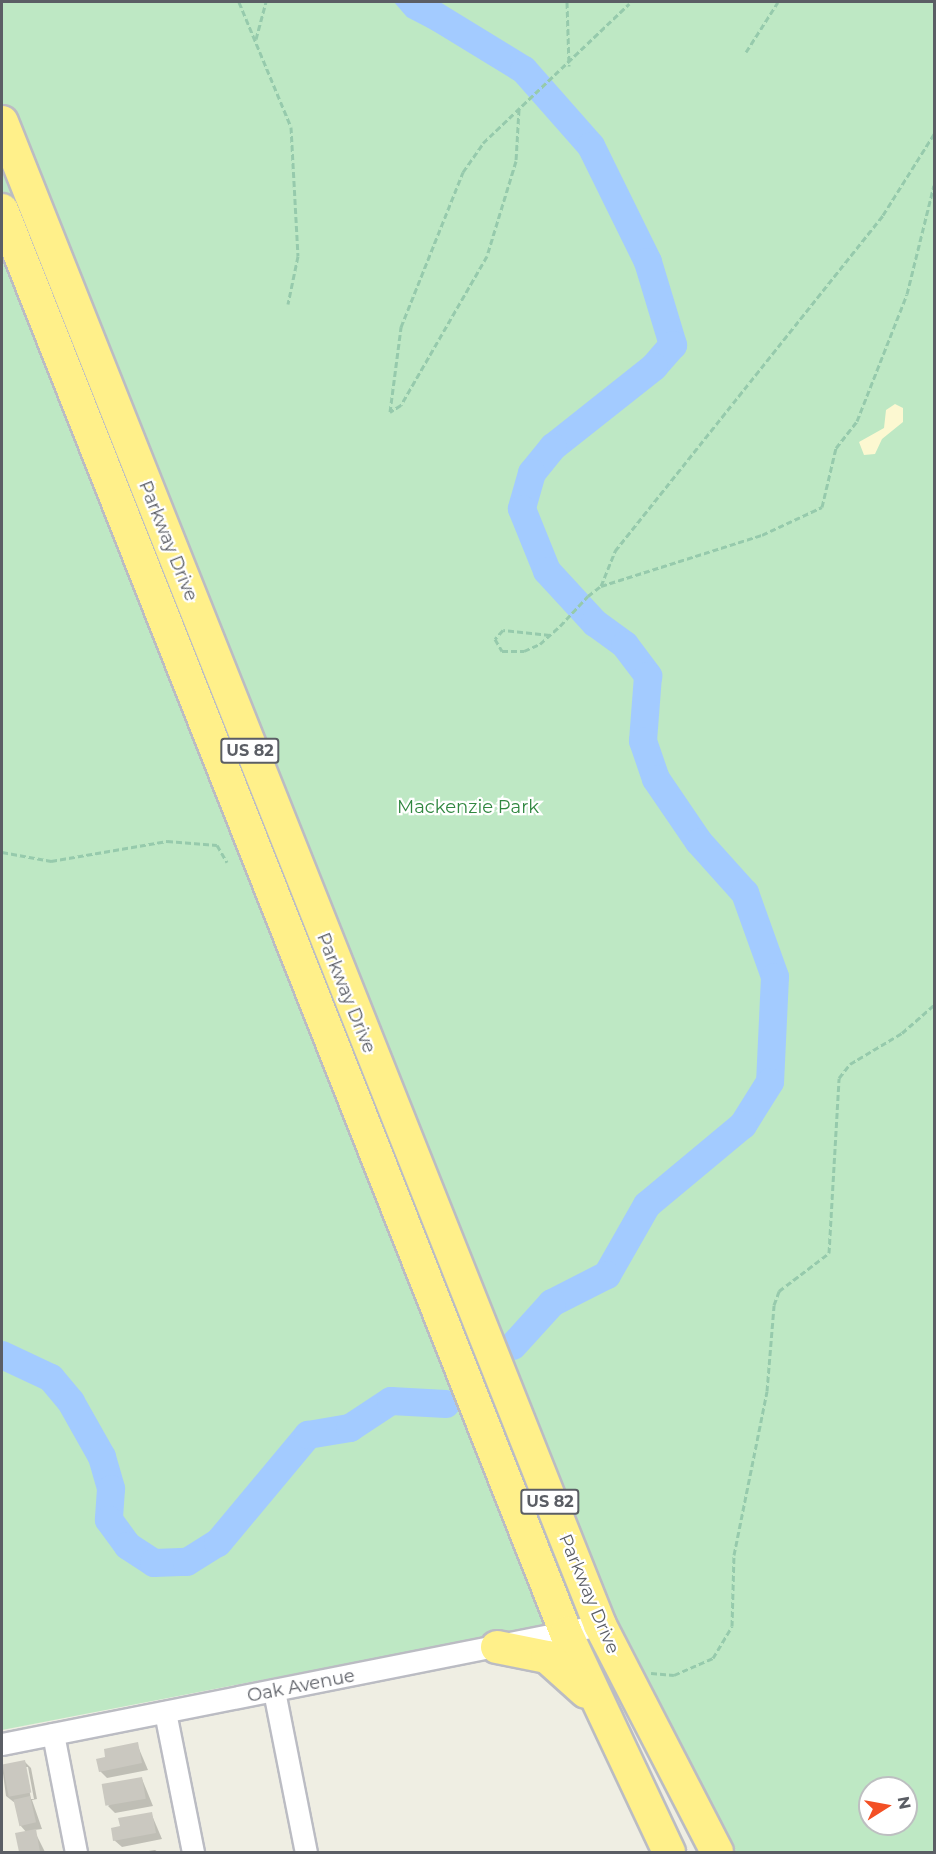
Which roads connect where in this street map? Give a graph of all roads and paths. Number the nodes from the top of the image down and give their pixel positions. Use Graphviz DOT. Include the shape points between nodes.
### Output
graph roads {
  1 [pos="239,2"];
  2 [pos="266,2"];
  3 [pos="567,2"];
  4 [pos="778,2"];
  5 [pos="629,4"];
  6 [pos="256,41"];
  7 [pos="746,52"];
  8 [pos="569,66"];
  9 [pos="519,109"];
  10 [pos="2,122"];
  11 [pos="934,134"];
  12 [pos="934,185"];
  13 [pos="2,210"];
  14 [pos="288,304"];
  15 [pos="601,586"];
  16 [pos="550,634"];
  17 [pos="2,852"];
  18 [pos="227,862"];
  19 [pos="934,1005"];
  20 [pos="600,1625"];
  21 [pos="566,1633"];
  22 [pos="497,1647"];
  23 [pos="627,1683"];
  24 [pos="274,1691"];
  25 [pos="165,1712"];
  26 [pos="602,1715"];
  27 [pos="53,1734"];
  28 [pos="2,1744"];
  29 [pos="667,1850"];
  30 [pos="76,1852"];
  31 [pos="193,1852"];
  32 [pos="306,1852"];
  33 [pos="717,1852"];
  1 -- 6 [label="path"];
  2 -- 6 [label="path"];
  3 -- 8 [label="path"];
  4 -- 7 [label="path"];
  5 -- 8 [label="path"];
  6 -- 14 [label="path" via="291,127 298,256"];
  8 -- 9 [label="path"];
  9 -- 9 [label="path" via="516,160 487,256 401,405 390,412 401,327 453,188 472,156"];
  10 -- 20 [label="highway, Parkway Drive / US 82"];
  11 -- 15 [label="path" via="883,215 615,551"];
  12 -- 15 [label="path" via="908,294 857,421 836,448 822,507 762,536"];
  13 -- 21 [label="highway, Parkway Drive / US 82"];
  15 -- 16 [label="path"];
  16 -- 16 [label="path" via="503,630 495,639 502,651 513,653"];
  17 -- 18 [label="path" via="51,861 167,841 217,844"];
  19 -- 23 [label="path" via="902,1033 850,1064 839,1078 829,1253 779,1291 774,1305 767,1391 734,1556 732,1626 726,1644 694,1668 674,1675 646,1674"];
  20 -- 21 [label="street, Oak Avenue"];
  20 -- 23 [label="highway, Parkway Drive / US 82"];
  21 -- 22 [label="street, Oak Avenue"];
  21 -- 26 [label="highway, Parkway Drive / US 82"];
  22 -- 24 [label="street, Oak Avenue"];
  22 -- 26 [label="highway" via="548,1657 568,1671"];
  23 -- 33 [label="highway, Parkway Drive / US 82"];
  24 -- 25 [label="street, Oak Avenue"];
  24 -- 32 [label="street"];
  25 -- 27 [label="street, Oak Avenue"];
  25 -- 31 [label="street"];
  26 -- 29 [label="highway, Parkway Drive / US 82"];
  27 -- 28 [label="street, Oak Avenue"];
  27 -- 30 [label="street"];
}
